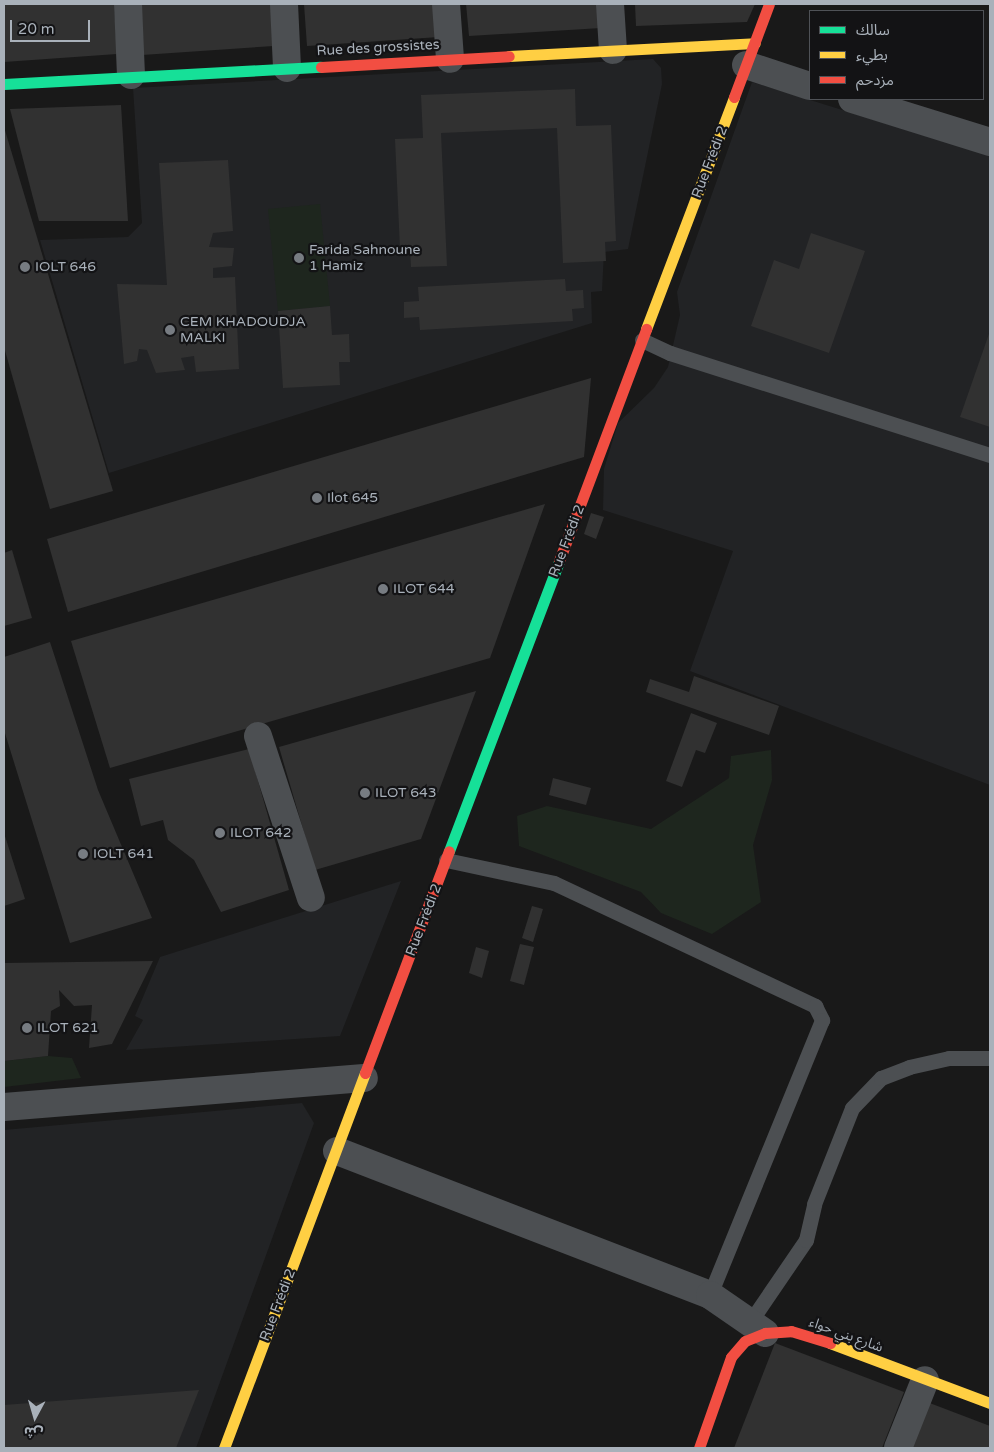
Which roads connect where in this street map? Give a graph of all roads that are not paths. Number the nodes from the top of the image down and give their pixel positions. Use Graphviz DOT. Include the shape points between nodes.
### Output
graph roads {
  1 [pos="128,4"];
  2 [pos="284,4"];
  3 [pos="446,4"];
  4 [pos="610,4"];
  5 [pos="769,4"];
  6 [pos="613,50"];
  7 [pos="750,54"];
  8 [pos="450,59"];
  9 [pos="287,68"];
  10 [pos="132,75"];
  11 [pos="4,84"];
  12 [pos="809,85"];
  13 [pos="855,100"];
  14 [pos="990,142"];
  15 [pos="642,340"];
  16 [pos="990,455"];
  17 [pos="258,736"];
  18 [pos="446,860"];
  19 [pos="310,898"];
  20 [pos="990,1058"];
  21 [pos="364,1078"];
  22 [pos="4,1107"];
  23 [pos="337,1151"];
  24 [pos="710,1295"];
  25 [pos="758,1327"];
  26 [pos="925,1380"];
  27 [pos="990,1403"];
  28 [pos="224,1448"];
  29 [pos="698,1448"];
  30 [pos="898,1448"];
  1 -- 10 [label="street"];
  2 -- 9 [label="street"];
  3 -- 8 [label="street"];
  4 -- 6 [label="street"];
  5 -- 7 [label="street, Rue Frédi 2"];
  6 -- 7 [label="street, Rue des grossistes"];
  6 -- 8 [label="street, Rue des grossistes"];
  7 -- 12 [label="street"];
  7 -- 15 [label="street, Rue Frédi 2"];
  8 -- 9 [label="street, Rue des grossistes"];
  9 -- 10 [label="street, Rue des grossistes"];
  10 -- 11 [label="street, Rue des grossistes"];
  13 -- 14 [label="street"];
  15 -- 16 [label="lane" via="670,353"];
  15 -- 18 [label="street, Rue Frédi 2"];
  17 -- 19 [label="street"];
  18 -- 21 [label="street, Rue Frédi 2"];
  18 -- 24 [label="lane" via="554,883 815,1006 822,1020"];
  20 -- 25 [label="lane" via="949,1058 909,1067 881,1078 852,1108 814,1204 806,1240"];
  21 -- 22 [label="street"];
  21 -- 23 [label="street, Rue Frédi 2"];
  23 -- 24 [label="street"];
  23 -- 28 [label="street, Rue Frédi 2"];
  24 -- 25 [label="street"];
  25 -- 26 [label="street, شارع بني حواء" via="816,1338"];
  25 -- 29 [label="street, شارع بني حواء" via="731,1357"];
  26 -- 27 [label="street, شارع بني حواء"];
  26 -- 30 [label="street"];
}
